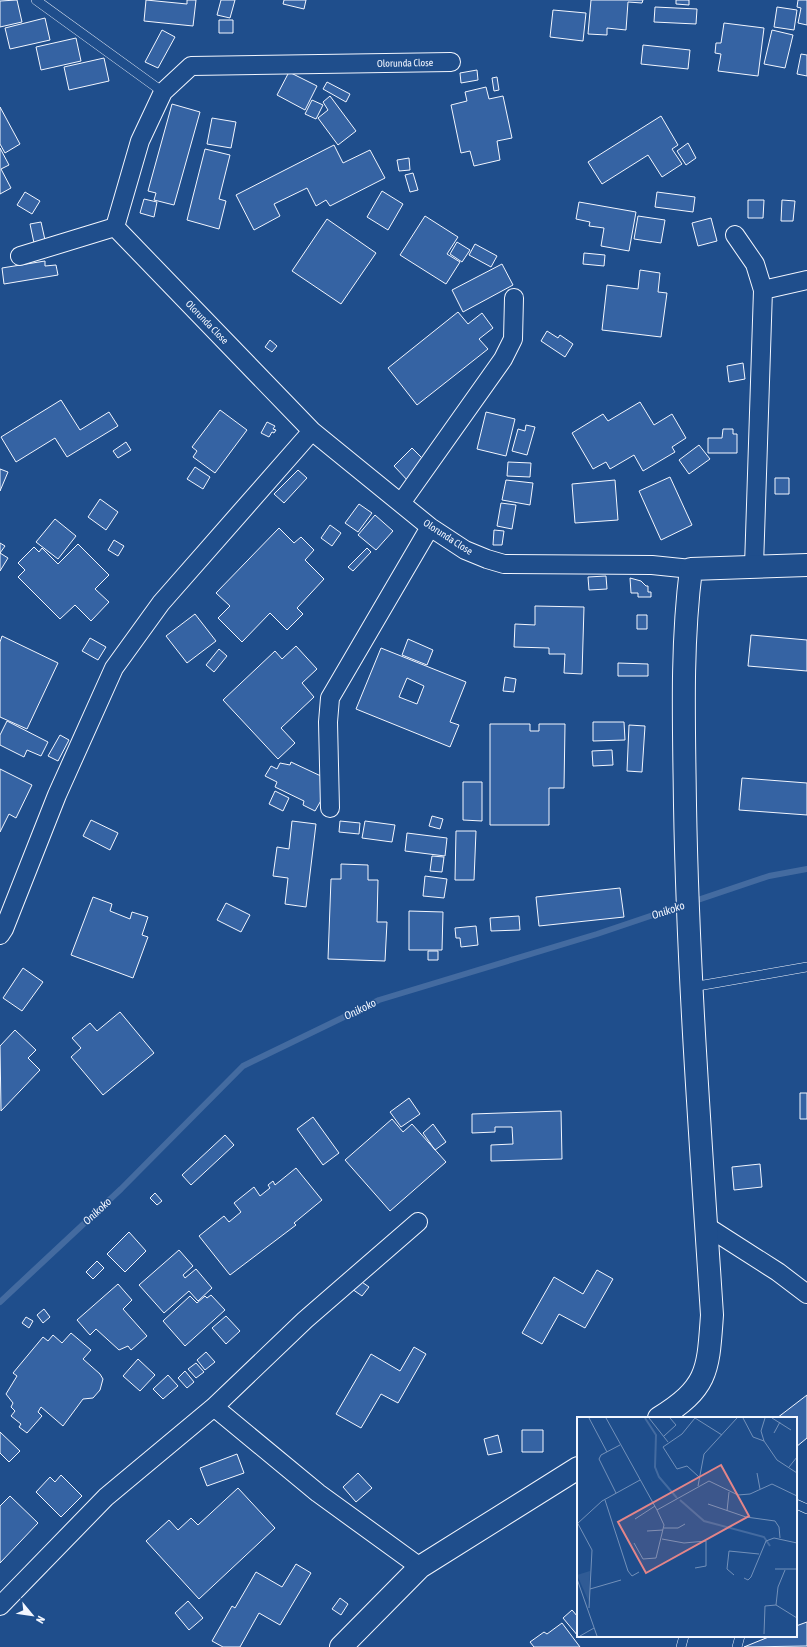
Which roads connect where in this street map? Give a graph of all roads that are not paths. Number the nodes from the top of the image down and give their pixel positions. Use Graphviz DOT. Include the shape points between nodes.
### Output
graph roads {
  1 [pos="36,0"];
  2 [pos="451,62"];
  3 [pos="163,92"];
  4 [pos="115,227"];
  5 [pos="735,235"];
  6 [pos="20,256"];
  7 [pos="807,280"];
  8 [pos="764,290"];
  9 [pos="514,298"];
  10 [pos="312,431"];
  11 [pos="401,503"];
  12 [pos="430,527"];
  13 [pos="807,565"];
  14 [pos="754,566"];
  15 [pos="691,569"];
  16 [pos="330,808"];
  17 [pos="0,935"];
  18 [pos="807,967"];
  19 [pos="692,987"];
  20 [pos="418,1222"];
  21 [pos="706,1226"];
  22 [pos="807,1294"];
  23 [pos="214,1407"];
  24 [pos="672,1414"];
  25 [pos="577,1469"];
  26 [pos="797,1504"];
  27 [pos="807,1509"];
  28 [pos="420,1567"];
  29 [pos="0,1606"];
  30 [pos="684,1637"];
  31 [pos="740,1637"];
  32 [pos="341,1647"];
  33 [pos="681,1647"];
  34 [pos="737,1647"];
  1 -- 3 [label="lane"];
  2 -- 3 [label="street, Olorunda Close" via="192,66"];
  3 -- 4 [label="street, Olorunda Close" via="140,141"];
  4 -- 6 [label="street"];
  4 -- 10 [label="street, Olorunda Close"];
  5 -- 8 [label="street" via="755,264"];
  7 -- 8 [label="street"];
  8 -- 14 [label="street"];
  9 -- 11 [label="street" via="513,339 503,359"];
  10 -- 11 [label="street, Olorunda Close"];
  10 -- 17 [label="street" via="161,603 114,668 57,795"];
  11 -- 12 [label="street, Olorunda Close"];
  12 -- 15 [label="street, Olorunda Close" via="465,550 504,564 652,564"];
  12 -- 16 [label="street" via="330,698"];
  13 -- 14 [label="main road"];
  14 -- 15 [label="main road"];
  15 -- 19 [label="main road" via="684,718 686,877"];
  18 -- 19 [label="lane"];
  19 -- 21 [label="main road"];
  20 -- 23 [label="street" via="304,1320"];
  21 -- 22 [label="street" via="778,1272"];
  21 -- 24 [label="main road" via="712,1315 709,1361 697,1388"];
  23 -- 28 [label="street" via="318,1493"];
  23 -- 29 [label="street" via="106,1497"];
  25 -- 28 [label="main road"];
  26 -- 27 [label="lane"];
  28 -- 32 [label="main road"];
  30 -- 33 [label="lane"];
  31 -- 34 [label="lane"];
}
